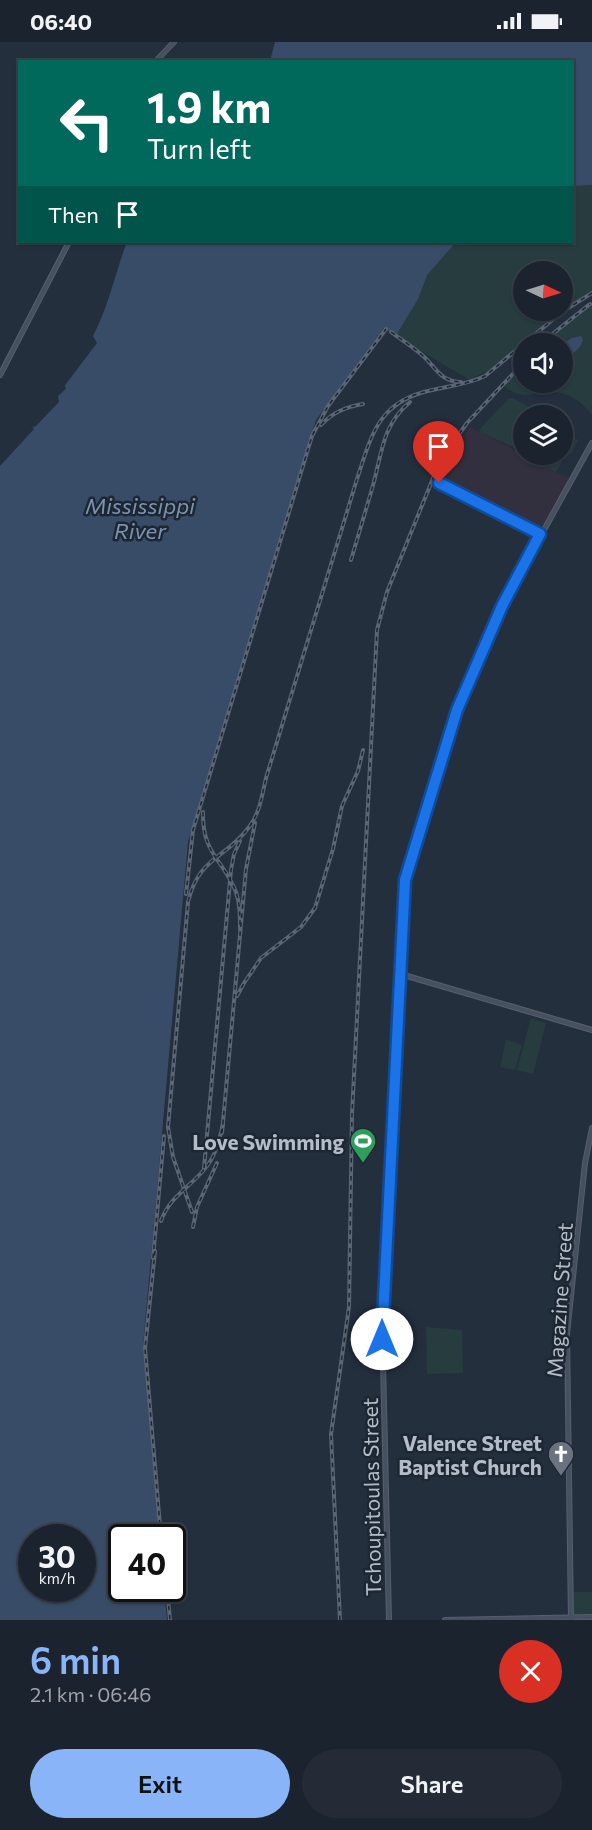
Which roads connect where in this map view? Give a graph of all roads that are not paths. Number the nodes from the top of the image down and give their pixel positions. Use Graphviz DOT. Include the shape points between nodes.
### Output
graph roads {
  1 [pos="174,42"];
  2 [pos="157,60"];
  3 [pos="68,243"];
  4 [pos="0,375"];
  5 [pos="592,443"];
  6 [pos="439,483"];
  7 [pos="540,534"];
  8 [pos="400,974"];
  9 [pos="592,1030"];
  10 [pos="592,1128"];
  11 [pos="592,1617"];
  12 [pos="550,1619"];
  13 [pos="571,1619"];
  14 [pos="389,1620"];
  15 [pos="445,1620"];
  1 -- 2 [label="street"];
  3 -- 4 [label="street"];
  5 -- 7 [label="street, Tchoupitoulas Street"];
  6 -- 7 [label="street"];
  7 -- 8 [label="street, Tchoupitoulas Street" via="502,606 452,723 405,880"];
  8 -- 9 [label="street"];
  8 -- 14 [label="street, Tchoupitoulas Street" via="382,1319"];
  10 -- 13 [label="street, Magazine Street" via="567,1334"];
  11 -- 13 [label="street"];
  12 -- 13 [label="street"];
  12 -- 15 [label="street"];
}
